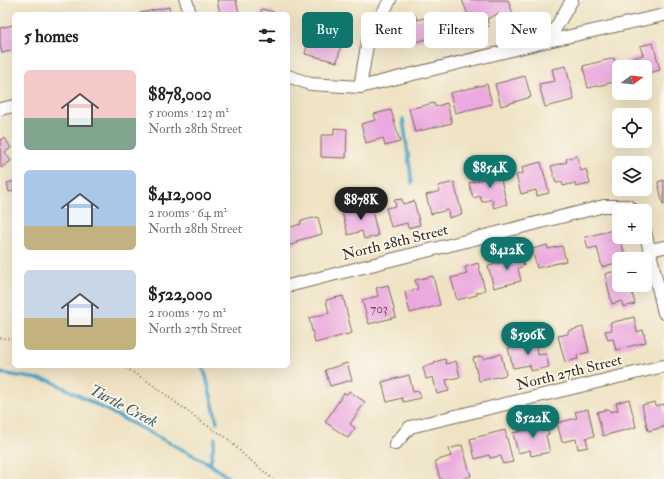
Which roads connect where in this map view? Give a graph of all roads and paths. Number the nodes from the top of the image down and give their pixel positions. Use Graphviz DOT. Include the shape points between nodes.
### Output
graph roads {
  1 [pos="186,0"];
  2 [pos="390,0"];
  3 [pos="572,0"];
  4 [pos="189,12"];
  5 [pos="664,15"];
  6 [pos="551,36"];
  7 [pos="551,40"];
  8 [pos="519,48"];
  9 [pos="290,77"];
  10 [pos="360,87"];
  11 [pos="12,106"];
  12 [pos="0,109"];
  13 [pos="612,207"];
  14 [pos="648,244"];
  15 [pos="664,247"];
  16 [pos="650,250"];
  17 [pos="290,285"];
  18 [pos="664,313"];
  19 [pos="0,338"];
  20 [pos="12,339"];
  21 [pos="664,366"];
  22 [pos="126,368"];
  23 [pos="394,444"];
  24 [pos="273,479"];
  1 -- 4 [label="street"];
  2 -- 10 [label="street" via="368,40"];
  3 -- 6 [label="street"];
  5 -- 7 [label="street"];
  8 -- 10 [label="street"];
  9 -- 10 [label="street" via="310,84"];
  11 -- 12 [label="street"];
  13 -- 17 [label="street, North 28th Street" via="604,206"];
  14 -- 16 [label="street"];
  15 -- 16 [label="street"];
  16 -- 18 [label="street"];
  19 -- 20 [label="path"];
  21 -- 23 [label="street, North 27th Street" via="410,427"];
  22 -- 24 [label="path" via="227,438"];
}
